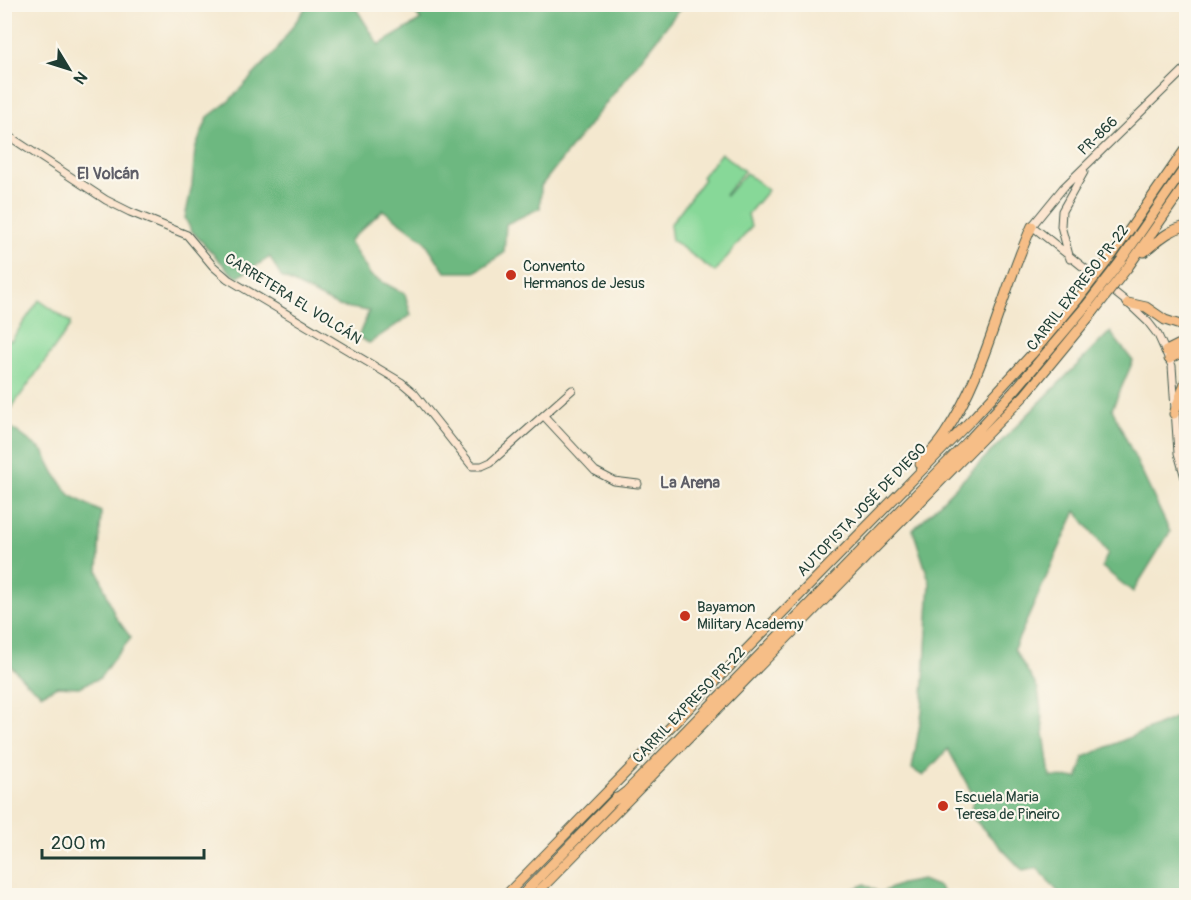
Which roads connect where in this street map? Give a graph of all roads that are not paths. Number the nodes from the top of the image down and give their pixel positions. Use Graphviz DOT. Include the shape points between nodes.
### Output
graph roads {
  1 [pos="1186,68"];
  2 [pos="4,133"];
  3 [pos="1186,148"];
  4 [pos="1090,163"];
  5 [pos="1186,166"];
  6 [pos="1186,184"];
  7 [pos="1032,226"];
  8 [pos="1186,226"];
  9 [pos="1070,259"];
  10 [pos="1123,261"];
  11 [pos="1128,303"];
  12 [pos="1090,308"];
  13 [pos="1186,327"];
  14 [pos="1186,341"];
  15 [pos="1186,350"];
  16 [pos="1168,355"];
  17 [pos="1186,380"];
  18 [pos="572,390"];
  19 [pos="1174,414"];
  20 [pos="544,416"];
  21 [pos="1186,481"];
  22 [pos="638,484"];
  23 [pos="873,520"];
  24 [pos="505,896"];
  25 [pos="521,896"];
  26 [pos="534,896"];
  1 -- 4 [label="street, PR-866 / PR-866"];
  2 -- 20 [label="street, CARRETERA EL VOLCÁN" via="106,200 187,236 228,279 401,382 472,466 491,462"];
  3 -- 10 [label="highway, AUTOPISTA JOSÉ DE DIEGO"];
  4 -- 7 [label="street, PR-866 / PR-866"];
  4 -- 9 [label="street" via="1062,211 1061,226"];
  5 -- 10 [label="highway, CARRIL EXPRESO PR-22"];
  6 -- 10 [label="highway, AUTOPISTA JOSÉ DE DIEGO"];
  7 -- 9 [label="street"];
  7 -- 23 [label="highway" via="981,365 958,412 939,443 891,494"];
  8 -- 10 [label="highway" via="1169,231"];
  9 -- 11 [label="street"];
  10 -- 12 [label="highway, AUTOPISTA JOSÉ DE DIEGO, bridge"];
  10 -- 23 [label="highway, AUTOPISTA JOSÉ DE DIEGO, bridge" via="1078,299 1012,376"];
  11 -- 13 [label="highway" via="1146,307 1165,320"];
  11 -- 16 [label="street" via="1158,335"];
  12 -- 25 [label="highway, CARRIL EXPRESO PR-22" via="985,422 758,648"];
  12 -- 26 [label="highway, AUTOPISTA JOSÉ DE DIEGO" via="1023,396"];
  14 -- 16 [label="highway"];
  15 -- 16 [label="highway"];
  16 -- 19 [label="street"];
  17 -- 19 [label="highway"];
  18 -- 20 [label="street, CARRETERA EL VOLCÁN"];
  19 -- 21 [label="street"];
  20 -- 22 [label="street" via="595,471 614,481"];
  23 -- 24 [label="highway, AUTOPISTA JOSÉ DE DIEGO"];
}
